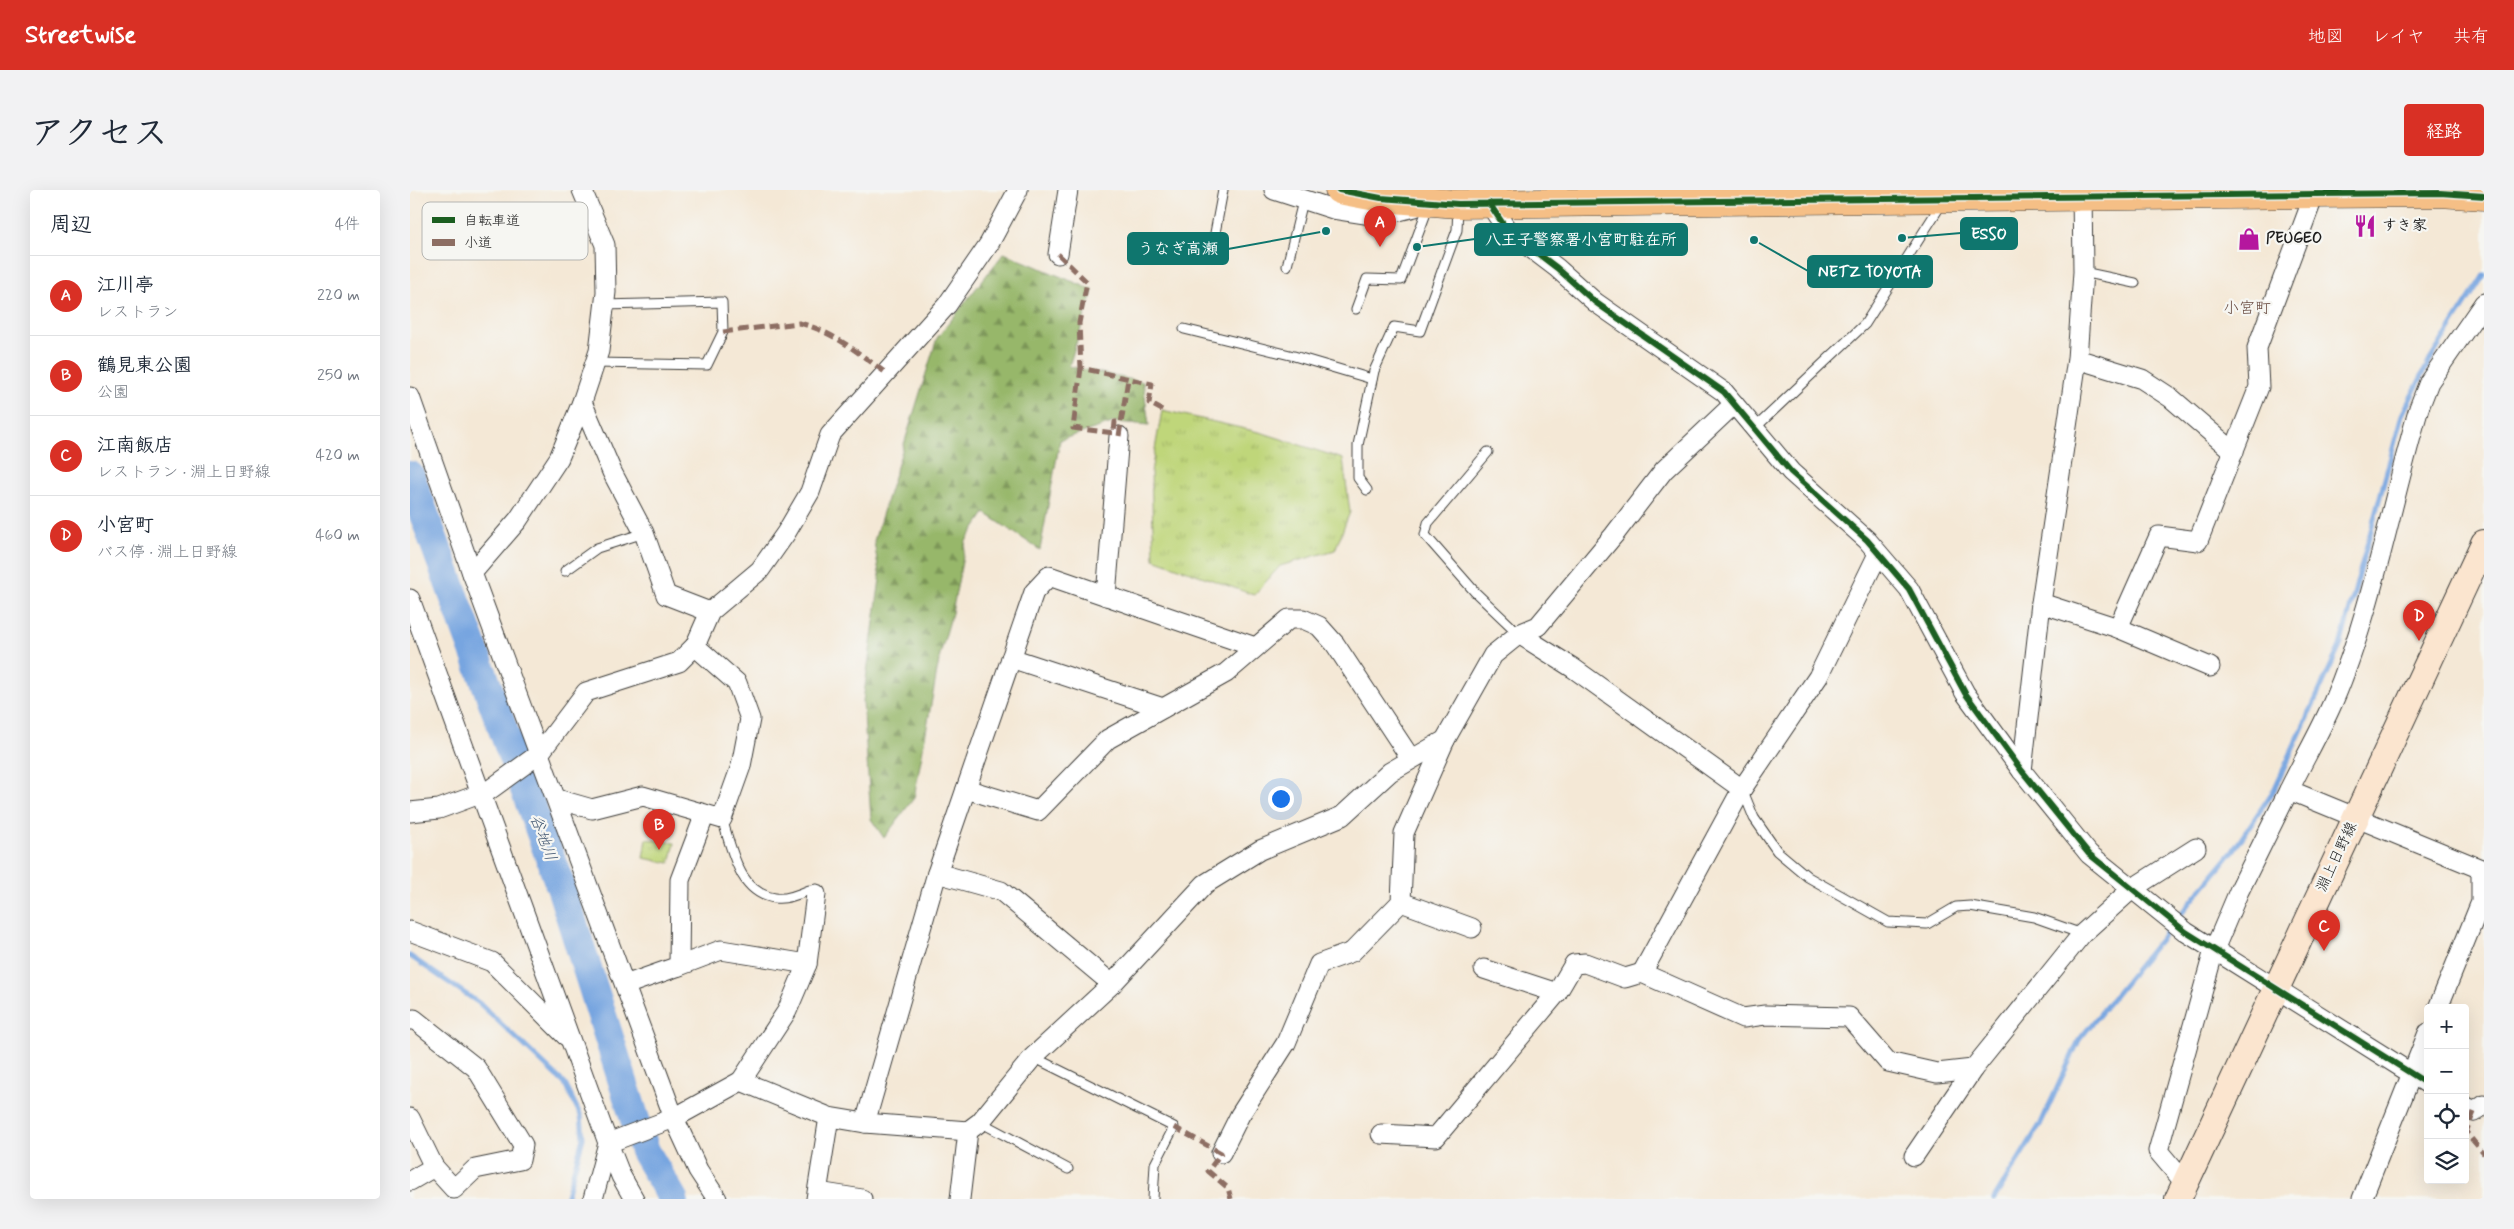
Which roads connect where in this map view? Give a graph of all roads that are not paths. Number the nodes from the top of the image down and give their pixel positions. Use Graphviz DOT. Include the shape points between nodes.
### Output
graph roads {
  1 [pos="582,190"];
  2 [pos="1018,190"];
  3 [pos="1068,190"];
  4 [pos="1223,190"];
  5 [pos="1274,190"];
  6 [pos="1339,190"];
  7 [pos="1400,190"];
  8 [pos="2315,192"];
  9 [pos="2441,192"];
  10 [pos="2082,193"];
  11 [pos="1433,196"];
  12 [pos="1952,196"];
  13 [pos="2484,196"];
  14 [pos="1303,201"];
  15 [pos="587,202"];
  16 [pos="1489,203"];
  17 [pos="588,204"];
  18 [pos="1458,217"];
  19 [pos="1215,233"];
  20 [pos="1058,254"];
  21 [pos="1287,266"];
  22 [pos="2083,272"];
  23 [pos="2135,283"];
  24 [pos="2484,302"];
  25 [pos="604,304"];
  26 [pos="1356,309"];
  27 [pos="1184,329"];
  28 [pos="2077,359"];
  29 [pos="595,364"];
  30 [pos="1372,379"];
  31 [pos="411,400"];
  32 [pos="582,402"];
  33 [pos="1734,404"];
  34 [pos="1756,427"];
  35 [pos="1119,436"];
  36 [pos="1488,452"];
  37 [pos="2234,452"];
  38 [pos="1367,490"];
  39 [pos="644,533"];
  40 [pos="2484,543"];
  41 [pos="1878,554"];
  42 [pos="565,570"];
  43 [pos="472,573"];
  44 [pos="1106,596"];
  45 [pos="410,599"];
  46 [pos="2041,603"];
  47 [pos="710,612"];
  48 [pos="2118,628"];
  49 [pos="1519,634"];
  50 [pos="695,646"];
  51 [pos="1255,647"];
  52 [pos="1011,658"];
  53 [pos="2210,667"];
  54 [pos="1163,708"];
  55 [pos="1445,740"];
  56 [pos="537,756"];
  57 [pos="1411,759"];
  58 [pos="2022,771"];
  59 [pos="966,789"];
  60 [pos="1742,789"];
  61 [pos="2289,790"];
  62 [pos="484,793"];
  63 [pos="557,799"];
  64 [pos="410,812"];
  65 [pos="714,816"];
  66 [pos="2355,819"];
  67 [pos="2196,848"];
  68 [pos="2482,868"];
  69 [pos="937,873"];
  70 [pos="2133,888"];
  71 [pos="816,894"];
  72 [pos="1401,902"];
  73 [pos="1472,928"];
  74 [pos="410,931"];
  75 [pos="2082,934"];
  76 [pos="2214,950"];
  77 [pos="806,964"];
  78 [pos="679,966"];
  79 [pos="1484,969"];
  80 [pos="1642,973"];
  81 [pos="1112,984"];
  82 [pos="625,985"];
  83 [pos="2275,989"];
  84 [pos="1557,993"];
  85 [pos="2440,1004"];
  86 [pos="410,1020"];
  87 [pos="572,1042"];
  88 [pos="2424,1043"];
  89 [pos="1033,1057"];
  90 [pos="1973,1069"];
  91 [pos="2411,1074"];
  92 [pos="741,1081"];
  93 [pos="2424,1082"];
  94 [pos="2484,1105"];
  95 [pos="2469,1109"];
  96 [pos="830,1117"];
  97 [pos="410,1118"];
  98 [pos="669,1120"];
  99 [pos="865,1123"];
  100 [pos="974,1126"];
  101 [pos="1381,1134"];
  102 [pos="610,1142"];
  103 [pos="1221,1153"];
  104 [pos="1914,1156"];
  105 [pos="434,1167"];
  106 [pos="1068,1169"];
  107 [pos="410,1181"];
  108 [pos="2182,1191"];
  109 [pos="817,1196"];
  110 [pos="593,1199"];
  111 [pos="634,1199"];
  112 [pos="717,1199"];
  113 [pos="862,1199"];
  114 [pos="960,1199"];
  115 [pos="1154,1199"];
  116 [pos="2362,1199"];
  1 -- 15 [label="street"];
  2 -- 47 [label="street" via="989,244 947,305 830,435 810,492 760,570"];
  3 -- 20 [label="street"];
  4 -- 19 [label="lane"];
  5 -- 14 [label="street"];
  6 -- 11 [label="main road" via="1381,198"];
  7 -- 11 [label="street"];
  8 -- 9 [label="main road"];
  8 -- 10 [label="main road"];
  8 -- 37 [label="street" via="2257,348 2259,387"];
  9 -- 13 [label="main road"];
  10 -- 12 [label="main road"];
  10 -- 22 [label="street"];
  11 -- 14 [label="street" via="1378,216"];
  11 -- 18 [label="main road"];
  11 -- 26 [label="lane" via="1401,280 1367,279"];
  12 -- 16 [label="main road"];
  12 -- 34 [label="lane" via="1865,324"];
  14 -- 21 [label="lane"];
  16 -- 18 [label="main road"];
  16 -- 33 [label="street" via="1507,230 1604,309 1724,392"];
  17 -- 25 [label="street" via="605,245"];
  18 -- 30 [label="lane" via="1420,331 1394,327"];
  22 -- 23 [label="lane"];
  22 -- 28 [label="street"];
  24 -- 61 [label="street" via="2429,382 2418,408 2370,591 2346,666 2333,703"];
  25 -- 29 [label="street"];
  25 -- 29 [label="lane" via="722,302 723,332 707,365"];
  27 -- 30 [label="lane"];
  28 -- 37 [label="street" via="2142,379 2171,398"];
  28 -- 46 [label="street"];
  29 -- 32 [label="street"];
  30 -- 38 [label="lane" via="1358,446 1358,478"];
  31 -- 43 [label="street"];
  32 -- 39 [label="street" via="612,472"];
  32 -- 43 [label="street" via="558,458 518,520"];
  33 -- 34 [label="street"];
  33 -- 49 [label="street" via="1664,470 1538,626"];
  34 -- 41 [label="street" via="1791,472 1867,540"];
  35 -- 44 [label="street"];
  36 -- 49 [label="lane" via="1428,523 1425,535 1475,592"];
  37 -- 48 [label="street" via="2198,541 2159,536"];
  39 -- 42 [label="lane" via="597,548"];
  39 -- 47 [label="street" via="666,595"];
  40 -- 66 [label="main road, 淵上日野線"];
  41 -- 58 [label="street" via="1909,589 1965,693"];
  41 -- 60 [label="street" via="1818,677"];
  43 -- 56 [label="street"];
  44 -- 51 [label="street"];
  44 -- 52 [label="street" via="1049,576 1034,592"];
  45 -- 62 [label="street"];
  46 -- 48 [label="street"];
  46 -- 58 [label="street"];
  47 -- 50 [label="street"];
  48 -- 53 [label="street"];
  49 -- 55 [label="street" via="1494,654"];
  49 -- 60 [label="street" via="1573,668"];
  50 -- 56 [label="street" via="679,662 586,692"];
  50 -- 65 [label="street" via="737,684 750,719 742,766"];
  51 -- 54 [label="street" via="1226,673"];
  51 -- 57 [label="street" via="1289,619 1303,619 1319,626 1336,644"];
  52 -- 54 [label="street"];
  52 -- 59 [label="street"];
  54 -- 59 [label="street" via="1108,739 1038,812"];
  55 -- 57 [label="street"];
  55 -- 72 [label="street" via="1404,833"];
  56 -- 62 [label="street"];
  56 -- 63 [label="street"];
  57 -- 81 [label="street" via="1390,772 1342,816 1260,850 1205,884"];
  58 -- 70 [label="street" via="2089,854"];
  59 -- 69 [label="street"];
  60 -- 75 [label="lane" via="1754,818 1777,851 1808,877 1888,922 1927,924 1956,907 1970,906 2034,917"];
  60 -- 80 [label="street"];
  61 -- 66 [label="street"];
  61 -- 76 [label="street"];
  62 -- 64 [label="street" via="439,810"];
  62 -- 87 [label="street"];
  63 -- 65 [label="street" via="592,809 643,796"];
  63 -- 82 [label="street"];
  65 -- 71 [label="lane" via="741,876 760,892 776,899 809,890"];
  65 -- 78 [label="street" via="680,880"];
  66 -- 68 [label="street"];
  66 -- 83 [label="main road, 淵上日野線"];
  67 -- 70 [label="street"];
  68 -- 85 [label="street" via="2480,902"];
  69 -- 81 [label="street" via="1001,891"];
  69 -- 99 [label="street"];
  70 -- 75 [label="street"];
  70 -- 76 [label="street" via="2186,932"];
  71 -- 77 [label="street"];
  72 -- 73 [label="street"];
  72 -- 103 [label="street" via="1352,952 1319,964 1286,1043 1240,1115"];
  74 -- 87 [label="street" via="492,962"];
  75 -- 90 [label="street"];
  76 -- 83 [label="street"];
  76 -- 108 [label="street" via="2158,1151"];
  77 -- 78 [label="street" via="721,950"];
  77 -- 92 [label="street" via="787,1011"];
  78 -- 82 [label="street"];
  79 -- 84 [label="street"];
  80 -- 84 [label="street" via="1625,978 1585,963 1574,964"];
  80 -- 90 [label="street" via="1743,1018 1765,1015 1849,1016 1888,1062 1937,1074"];
  81 -- 89 [label="street"];
  82 -- 98 [label="street"];
  83 -- 91 [label="street"];
  83 -- 108 [label="main road, 淵上日野線"];
  84 -- 101 [label="street" via="1436,1137"];
  86 -- 105 [label="street" via="414,1019 476,1068 523,1145 520,1160 475,1169 454,1189"];
  87 -- 102 [label="street"];
  88 -- 91 [label="street"];
  89 -- 100 [label="street"];
  89 -- 115 [label="lane" via="1174,1127 1155,1164"];
  90 -- 104 [label="street"];
  91 -- 93 [label="street"];
  91 -- 116 [label="street"];
  92 -- 96 [label="street"];
  92 -- 98 [label="street"];
  94 -- 95 [label="street" via="2474,1112"];
  96 -- 99 [label="street"];
  96 -- 109 [label="street"];
  97 -- 105 [label="street"];
  98 -- 102 [label="street"];
  98 -- 112 [label="street"];
  99 -- 100 [label="street"];
  100 -- 106 [label="lane"];
  100 -- 114 [label="street"];
  102 -- 110 [label="street"];
  102 -- 111 [label="street" via="621,1176"];
  105 -- 107 [label="street"];
  109 -- 113 [label="street"];
}
